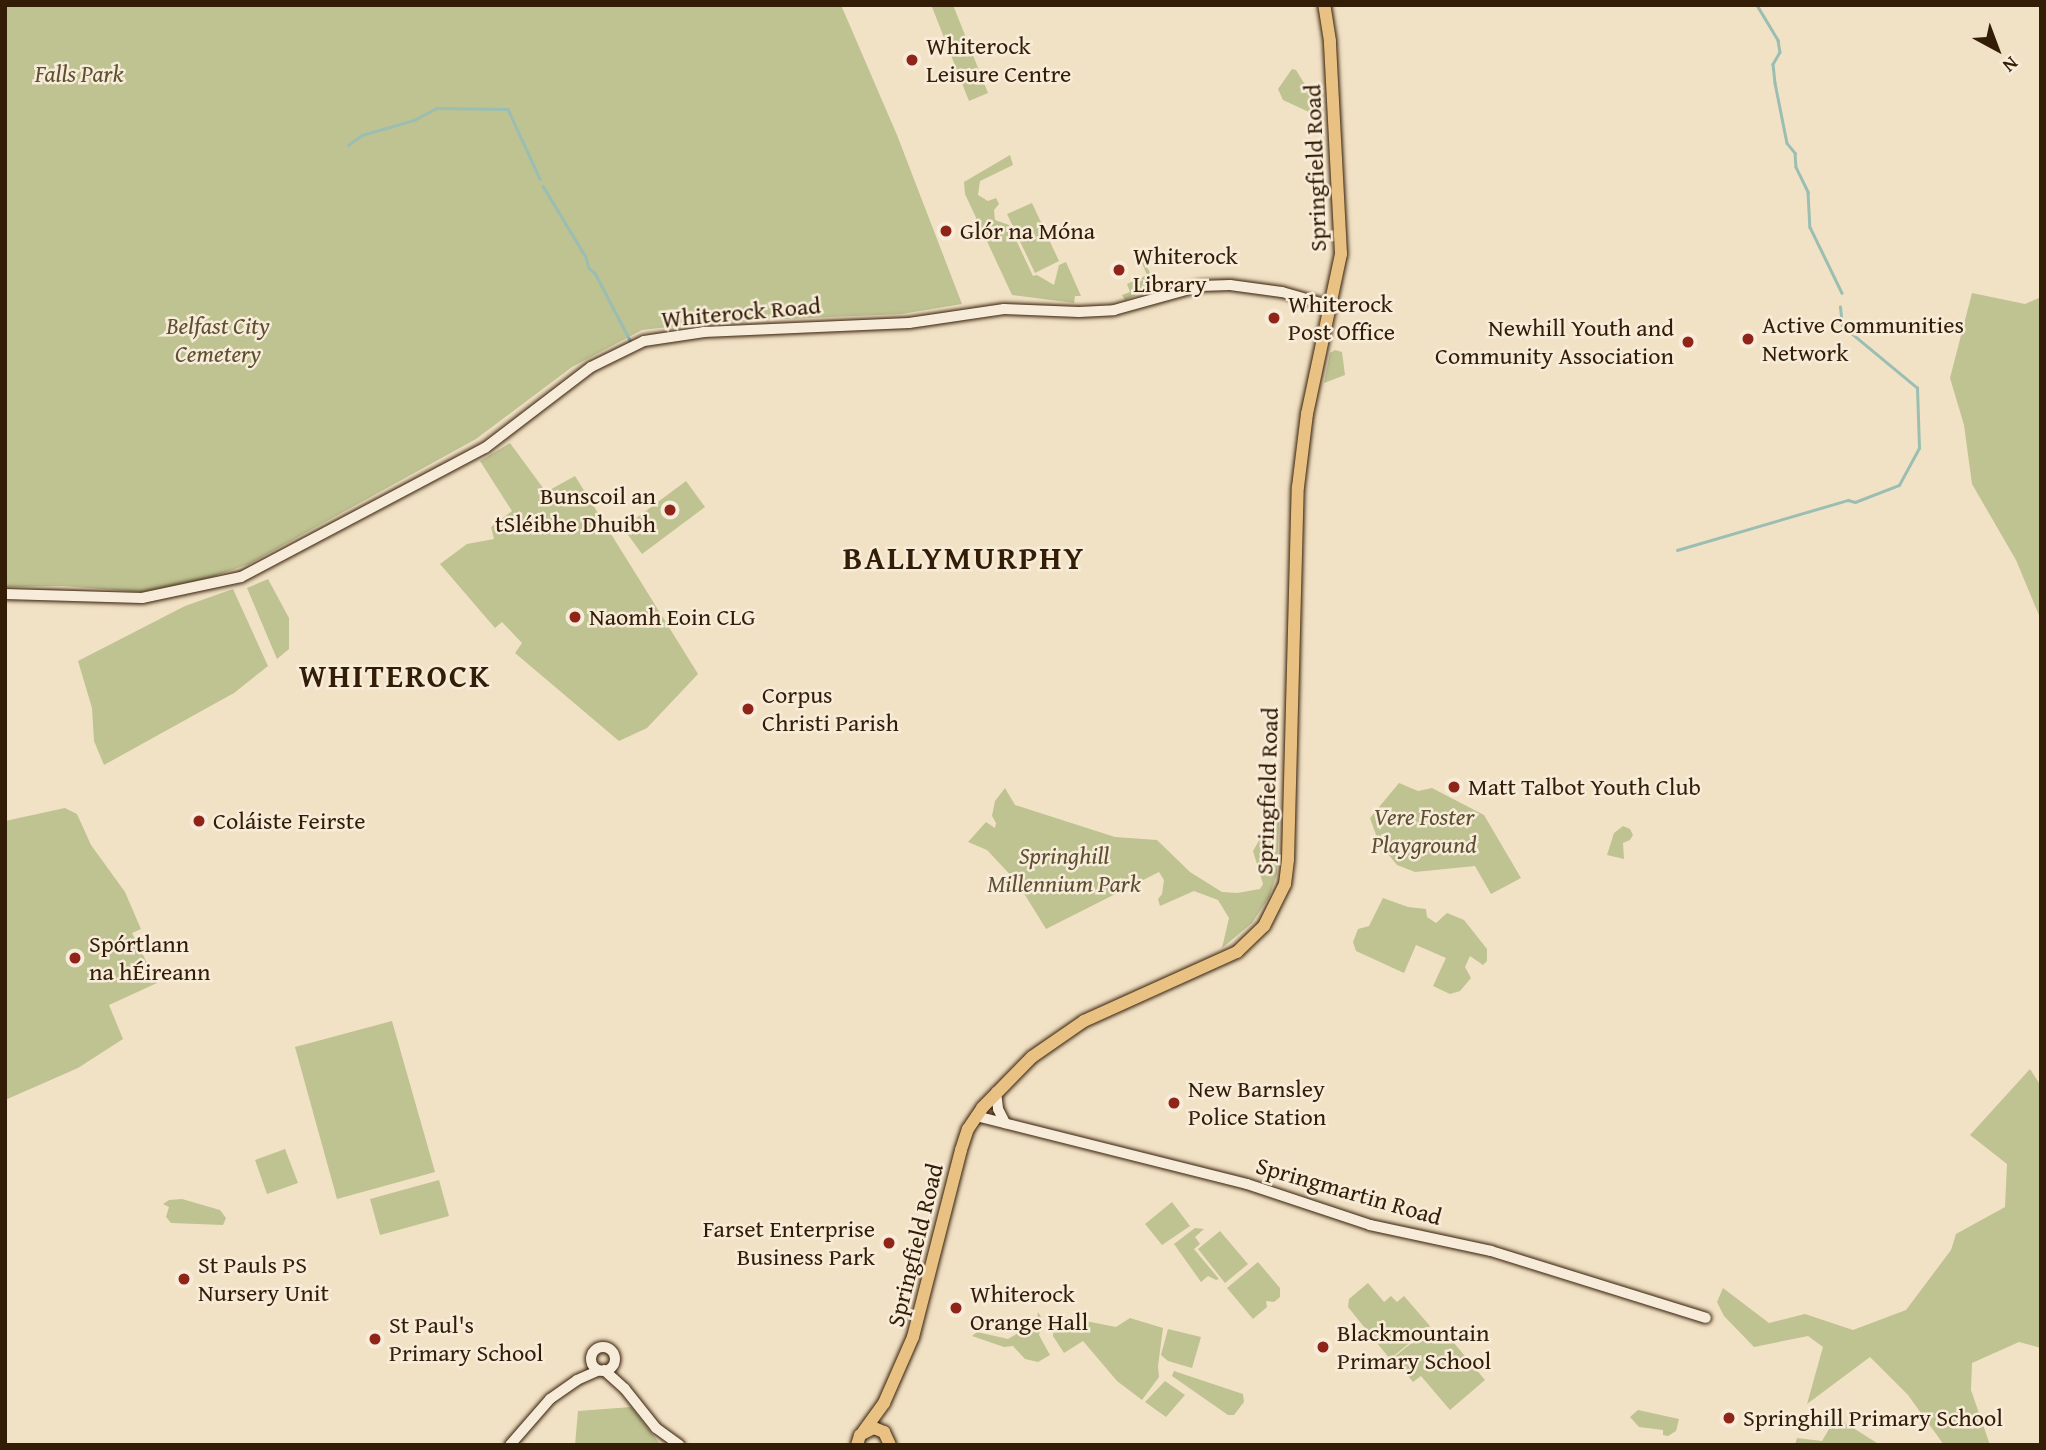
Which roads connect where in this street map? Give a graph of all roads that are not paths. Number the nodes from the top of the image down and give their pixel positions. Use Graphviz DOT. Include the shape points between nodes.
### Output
graph roads {
  1 [pos="1324,5"];
  2 [pos="1331,306"];
  3 [pos="5,594"];
  4 [pos="996,1092"];
  5 [pos="976,1116"];
  6 [pos="1004,1123"];
  7 [pos="1706,1318"];
  8 [pos="592,1360"];
  9 [pos="605,1368"];
  10 [pos="576,1380"];
  11 [pos="884,1403"];
  12 [pos="887,1437"];
  13 [pos="858,1441"];
  14 [pos="509,1445"];
  15 [pos="679,1445"];
  16 [pos="900,1445"];
  1 -- 2 [label="highway, Springfield Road" via="1342,231"];
  2 -- 3 [label="street, Whiterock Road" via="1282,292 1200,286 1114,310 1004,309 909,323 704,332 644,341 592,367 485,448 241,577 142,598"];
  2 -- 4 [label="highway, Springfield Road" via="1307,414 1298,487 1288,859 1277,905 1257,935 1237,952 1084,1021 1043,1048"];
  4 -- 5 [label="highway, Springfield Road"];
  4 -- 6 [label="street"];
  5 -- 6 [label="street, Springmartin Road"];
  5 -- 11 [label="highway, Springfield Road" via="961,1150 916,1328"];
  6 -- 7 [label="street, Springmartin Road" via="1247,1184 1370,1225 1491,1251"];
  8 -- 9 [label="street"];
  8 -- 9 [label="street" via="597,1349 607,1348 614,1355"];
  8 -- 10 [label="street"];
  9 -- 10 [label="street"];
  9 -- 15 [label="street" via="656,1429"];
  10 -- 14 [label="street" via="543,1406"];
  11 -- 12 [label="highway, Springfield Road"];
  11 -- 13 [label="highway, Springfield Road"];
  12 -- 13 [label="highway" via="874,1428"];
  12 -- 16 [label="highway"];
}
